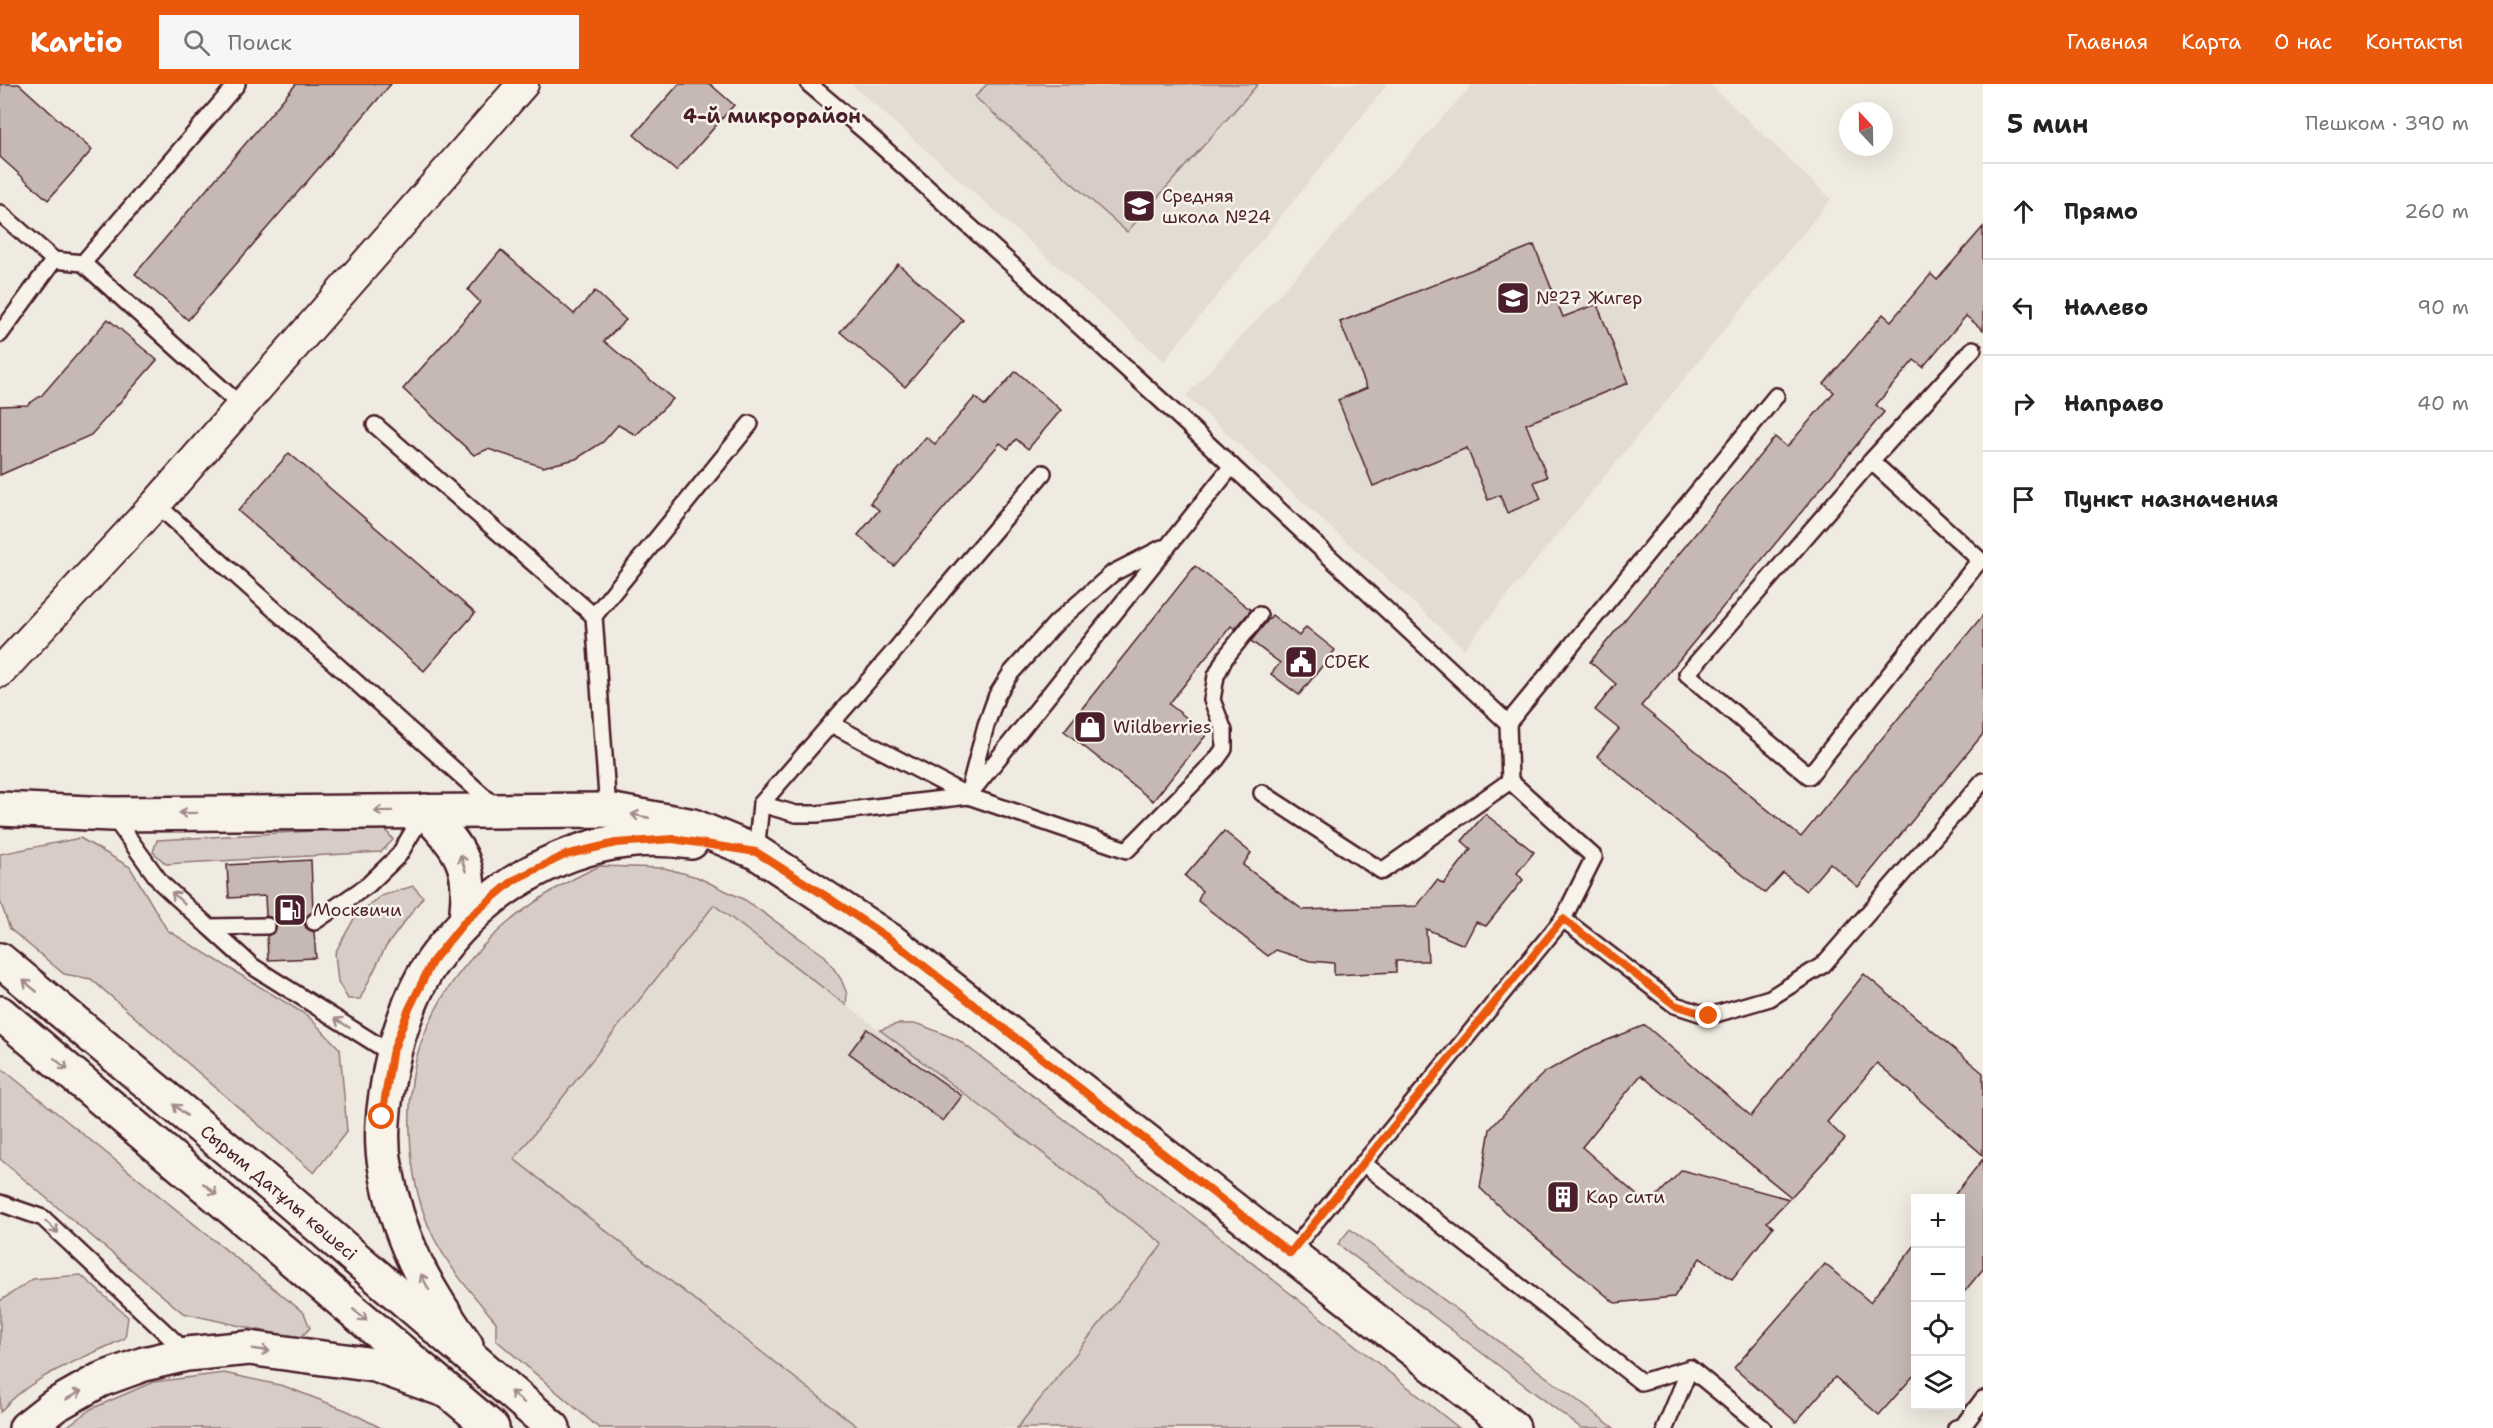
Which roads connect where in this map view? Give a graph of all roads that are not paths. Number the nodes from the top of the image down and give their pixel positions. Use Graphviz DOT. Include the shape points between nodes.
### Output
graph roads {
  1 [pos="237,84"];
  2 [pos="523,84"];
  3 [pos="809,84"];
  4 [pos="0,213"];
  5 [pos="54,260"];
  6 [pos="83,263"];
  7 [pos="0,334"];
  8 [pos="1973,349"];
  9 [pos="1776,396"];
  10 [pos="242,406"];
  11 [pos="750,424"];
  12 [pos="375,425"];
  13 [pos="1871,461"];
  14 [pos="1232,466"];
  15 [pos="1043,473"];
  16 [pos="156,504"];
  17 [pos="1166,546"];
  18 [pos="1982,559"];
  19 [pos="1259,615"];
  20 [pos="594,616"];
  21 [pos="0,672"];
  22 [pos="1508,723"];
  23 [pos="831,724"];
  24 [pos="1510,781"];
  25 [pos="1983,782"];
  26 [pos="1262,793"];
  27 [pos="968,796"];
  28 [pos="761,804"];
  29 [pos="0,809"];
  30 [pos="499,810"];
  31 [pos="608,810"];
  32 [pos="425,811"];
  33 [pos="112,814"];
  34 [pos="756,852"];
  35 [pos="1563,919"];
  36 [pos="466,920"];
  37 [pos="314,922"];
  38 [pos="267,926"];
  39 [pos="209,927"];
  40 [pos="0,960"];
  41 [pos="0,1013"];
  42 [pos="392,1054"];
  43 [pos="1363,1163"];
  44 [pos="0,1203"];
  45 [pos="1290,1253"];
  46 [pos="188,1354"];
  47 [pos="480,1366"];
  48 [pos="1690,1368"];
  49 [pos="455,1394"];
  50 [pos="1983,1399"];
  51 [pos="26,1428"];
  52 [pos="492,1428"];
  53 [pos="553,1428"];
  54 [pos="1513,1428"];
  55 [pos="1665,1428"];
  56 [pos="1763,1428"];
  57 [pos="1956,1428"];
  1 -- 6 [label="lane"];
  2 -- 10 [label="street"];
  3 -- 14 [label="lane"];
  4 -- 5 [label="lane"];
  5 -- 6 [label="lane"];
  5 -- 7 [label="lane"];
  6 -- 10 [label="lane"];
  8 -- 13 [label="lane"];
  9 -- 22 [label="lane"];
  10 -- 16 [label="street"];
  11 -- 20 [label="lane"];
  12 -- 20 [label="lane"];
  13 -- 18 [label="lane"];
  13 -- 18 [label="lane" via="1687,674 1809,776"];
  14 -- 17 [label="lane"];
  14 -- 22 [label="lane"];
  15 -- 23 [label="lane"];
  16 -- 21 [label="street"];
  16 -- 30 [label="lane"];
  17 -- 27 [label="lane"];
  17 -- 27 [label="lane" via="1113,573 1056,623 1011,674 997,695 986,725"];
  19 -- 27 [label="lane" via="1225,658 1216,676 1212,700 1224,731 1224,748 1126,850"];
  20 -- 31 [label="lane"];
  22 -- 24 [label="lane"];
  23 -- 27 [label="lane"];
  23 -- 28 [label="lane"];
  24 -- 26 [label="lane" via="1382,871"];
  24 -- 35 [label="lane" via="1594,857"];
  25 -- 35 [label="lane" via="1823,965 1770,998 1709,1016 1675,1005"];
  27 -- 28 [label="lane" via="817,814 796,814"];
  28 -- 34 [label="lane"];
  29 -- 33 [label="main road"];
  30 -- 31 [label="main road"];
  30 -- 32 [label="main road"];
  34 -- 31 [label="main road, one-way" via="693,826"];
  32 -- 33 [label="main road, one-way"];
  36 -- 32 [label="main road, one-way" via="469,891 465,862 456,845"];
  32 -- 37 [label="lane" via="399,855 368,885"];
  39 -- 33 [label="lane, one-way" via="161,883"];
  34 -- 36 [label="main road" via="673,839 616,843 565,855 514,880"];
  34 -- 45 [label="main road" via="891,940"];
  35 -- 43 [label="lane"];
  36 -- 42 [label="main road" via="432,962"];
  38 -- 39 [label="lane"];
  42 -- 39 [label="lane, one-way" via="252,966"];
  47 -- 40 [label="main road, Сырым Датұлы көшесі, one-way"];
  41 -- 49 [label="main road, one-way"];
  47 -- 42 [label="main road, one-way" via="436,1303 403,1238 385,1164 382,1117"];
  43 -- 45 [label="lane"];
  43 -- 48 [label="lane" via="1641,1382"];
  44 -- 46 [label="lane, one-way" via="43,1218"];
  45 -- 54 [label="main road"];
  46 -- 49 [label="main road, one-way" via="249,1348 375,1365"];
  51 -- 46 [label="main road, one-way" via="54,1406 100,1380"];
  53 -- 47 [label="main road, Сырым Датұлы көшесі, one-way"];
  48 -- 55 [label="lane"];
  48 -- 56 [label="lane"];
  49 -- 52 [label="main road"];
  50 -- 57 [label="lane" via="1963,1426"];
}
